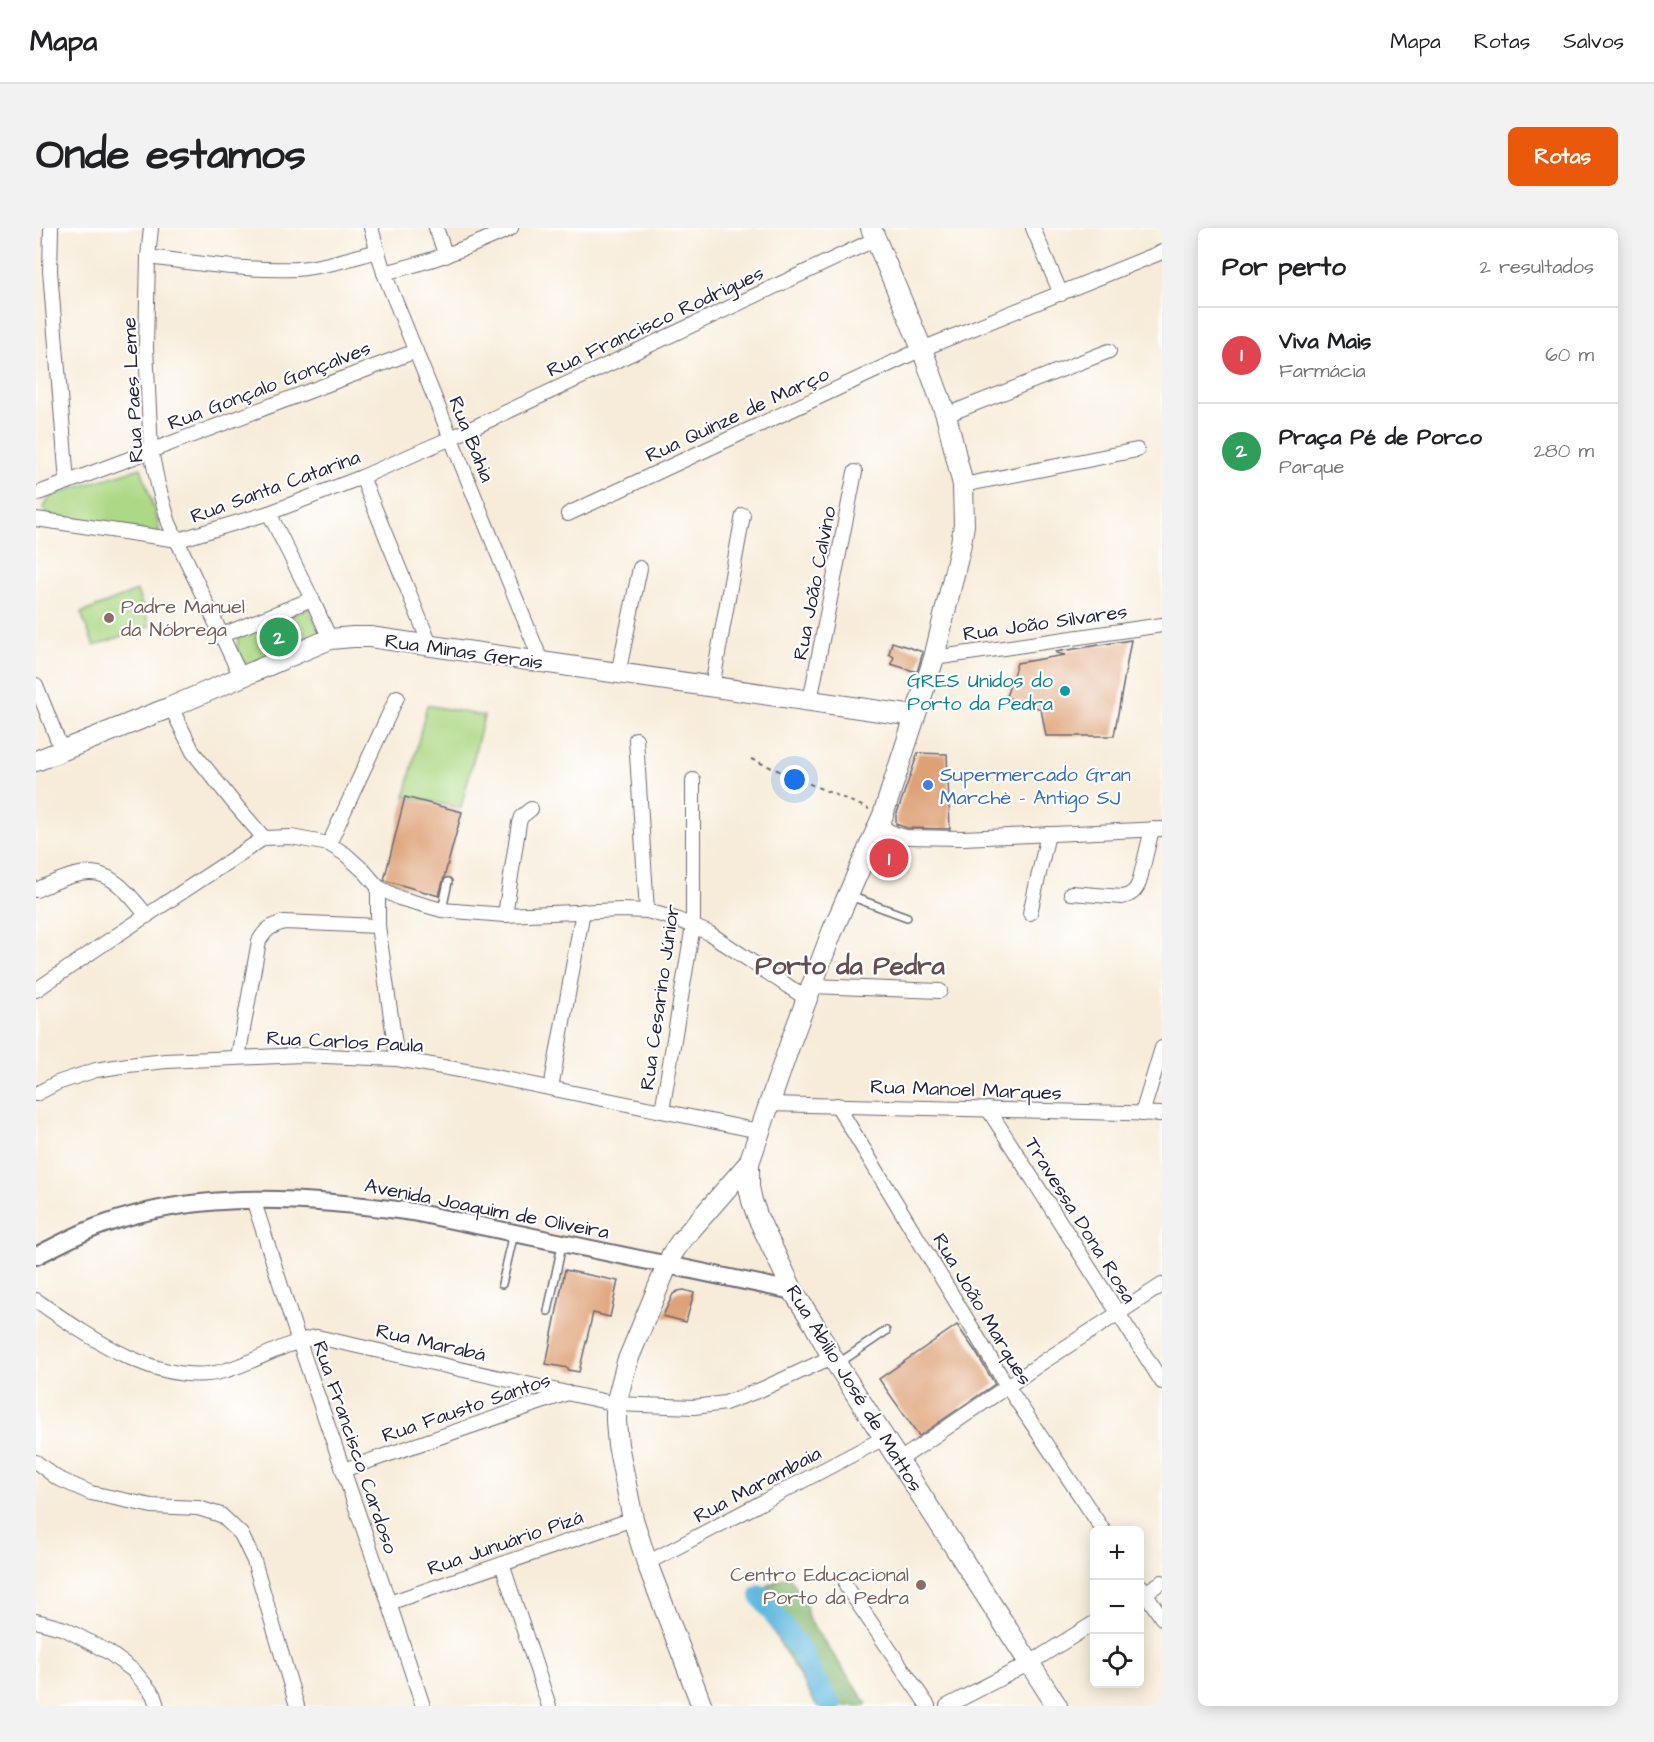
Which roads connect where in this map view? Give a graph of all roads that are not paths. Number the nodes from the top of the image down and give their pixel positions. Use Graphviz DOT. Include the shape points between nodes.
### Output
graph roads {
  1 [pos="51,228"];
  2 [pos="151,228"];
  3 [pos="371,228"];
  4 [pos="436,228"];
  5 [pos="511,228"];
  6 [pos="1033,228"];
  7 [pos="874,234"];
  8 [pos="378,251"];
  9 [pos="1162,252"];
  10 [pos="446,256"];
  11 [pos="148,257"];
  12 [pos="384,273"];
  13 [pos="1061,294"];
  14 [pos="922,349"];
  15 [pos="416,351"];
  16 [pos="1109,351"];
  17 [pos="946,416"];
  18 [pos="451,438"];
  19 [pos="1137,450"];
  20 [pos="151,451"];
  21 [pos="855,471"];
  22 [pos="362,477"];
  23 [pos="67,482"];
  24 [pos="963,485"];
  25 [pos="36,494"];
  26 [pos="269,513"];
  27 [pos="568,514"];
  28 [pos="744,514"];
  29 [pos="36,519"];
  30 [pos="178,540"];
  31 [pos="640,568"];
  32 [pos="312,599"];
  33 [pos="1162,625"];
  34 [pos="222,635"];
  35 [pos="330,639"];
  36 [pos="431,647"];
  37 [pos="934,658"];
  38 [pos="542,663"];
  39 [pos="618,674"];
  40 [pos="241,677"];
  41 [pos="36,685"];
  42 [pos="712,687"];
  43 [pos="398,697"];
  44 [pos="810,701"];
  45 [pos="171,707"];
  46 [pos="914,716"];
  47 [pos="636,739"];
  48 [pos="62,751"];
  49 [pos="36,761"];
  50 [pos="693,780"];
  51 [pos="531,809"];
  52 [pos="881,820"];
  53 [pos="1157,829"];
  54 [pos="1048,834"];
  55 [pos="264,838"];
  56 [pos="329,844"];
  57 [pos="448,882"];
  58 [pos="378,887"];
  59 [pos="36,890"];
  60 [pos="1071,893"];
  61 [pos="848,895"];
  62 [pos="442,910"];
  63 [pos="583,910"];
  64 [pos="647,911"];
  65 [pos="1030,913"];
  66 [pos="505,915"];
  67 [pos="147,916"];
  68 [pos="907,917"];
  69 [pos="378,926"];
  70 [pos="693,926"];
  71 [pos="36,990"];
  72 [pos="940,991"];
  73 [pos="809,992"];
  74 [pos="1162,1048"];
  75 [pos="238,1058"];
  76 [pos="398,1059"];
  77 [pos="551,1088"];
  78 [pos="36,1094"];
  79 [pos="769,1104"];
  80 [pos="837,1105"];
  81 [pos="988,1109"];
  82 [pos="662,1111"];
  83 [pos="1152,1114"];
  84 [pos="1162,1128"];
  85 [pos="759,1131"];
  86 [pos="749,1163"];
  87 [pos="253,1200"];
  88 [pos="514,1233"];
  89 [pos="563,1242"];
  90 [pos="36,1256"];
  91 [pos="666,1264"];
  92 [pos="502,1284"];
  93 [pos="1162,1285"];
  94 [pos="794,1291"];
  95 [pos="36,1300"];
  96 [pos="548,1311"];
  97 [pos="1117,1313"];
  98 [pos="886,1330"];
  99 [pos="299,1342"];
  100 [pos="834,1361"];
  101 [pos="1162,1382"];
  102 [pos="1006,1386"];
  103 [pos="568,1393"];
  104 [pos="616,1404"];
  105 [pos="884,1438"];
  106 [pos="898,1461"];
  107 [pos="36,1462"];
  108 [pos="343,1470"];
  109 [pos="633,1519"];
  110 [pos="1100,1526"];
  111 [pos="647,1563"];
  112 [pos="502,1564"];
  113 [pos="1162,1581"];
  114 [pos="846,1586"];
  115 [pos="1144,1590"];
  116 [pos="1144,1595"];
  117 [pos="389,1603"];
  118 [pos="1162,1618"];
  119 [pos="36,1621"];
  120 [pos="1090,1626"];
  121 [pos="1030,1663"];
  122 [pos="157,1706"];
  123 [pos="297,1706"];
  124 [pos="423,1706"];
  125 [pos="549,1706"];
  126 [pos="702,1706"];
  127 [pos="928,1706"];
  128 [pos="947,1706"];
  129 [pos="1057,1706"];
  1 -- 23 [label="street" via="50,271"];
  2 -- 11 [label="street, Rua Paes Leme"];
  3 -- 8 [label="street, Rua Bahia"];
  4 -- 10 [label="street"];
  5 -- 10 [label="street"];
  6 -- 13 [label="street"];
  7 -- 14 [label="main road, Rua Abilio José de Mattos"];
  7 -- 18 [label="street, Rua Francisco Rodrigues"];
  8 -- 11 [label="street" via="298,269 251,269"];
  8 -- 12 [label="street, Rua Bahia"];
  9 -- 13 [label="street, Rua Quinze de Março"];
  10 -- 12 [label="street"];
  11 -- 20 [label="street, Rua Paes Leme" via="146,347"];
  12 -- 15 [label="street, Rua Bahia"];
  13 -- 14 [label="street, Rua Quinze de Março"];
  14 -- 17 [label="main road, Rua Abilio José de Mattos"];
  14 -- 27 [label="street, Rua Quinze de Março"];
  15 -- 18 [label="street, Rua Bahia"];
  15 -- 20 [label="street, Rua Gonçalo Gonçalves"];
  16 -- 17 [label="street"];
  17 -- 24 [label="main road, Rua Abilio José de Mattos"];
  18 -- 22 [label="street, Rua Santa Catarina"];
  18 -- 38 [label="street, Rua Bahia"];
  19 -- 24 [label="street"];
  20 -- 23 [label="street, Rua Gonçalo Gonçalves"];
  20 -- 30 [label="street, Rua Paes Leme" via="158,485"];
  21 -- 44 [label="street, Rua João Calvino"];
  22 -- 26 [label="street, Rua Santa Catarina"];
  22 -- 36 [label="street"];
  23 -- 25 [label="street, Rua Gonçalo Gonçalves"];
  24 -- 37 [label="main road, Rua Abilio José de Mattos" via="960,549"];
  26 -- 30 [label="street, Rua Santa Catarina"];
  26 -- 32 [label="street"];
  28 -- 42 [label="street"];
  29 -- 30 [label="street, Rua Santa Catarina"];
  30 -- 34 [label="street, Rua Paes Leme"];
  31 -- 39 [label="street"];
  32 -- 34 [label="street"];
  32 -- 35 [label="street"];
  33 -- 37 [label="street, Rua João Silvares"];
  34 -- 40 [label="street, Rua Paes Leme"];
  35 -- 36 [label="main road, Rua Minas Gerais" via="370,637"];
  35 -- 40 [label="main road, Rua Minas Gerais"];
  36 -- 38 [label="main road, Rua Minas Gerais"];
  37 -- 46 [label="main road, Rua Abilio José de Mattos"];
  38 -- 39 [label="main road, Rua Minas Gerais"];
  39 -- 42 [label="main road, Rua Minas Gerais"];
  40 -- 45 [label="main road, Rua Minas Gerais"];
  41 -- 48 [label="street"];
  42 -- 44 [label="main road, Rua Minas Gerais"];
  43 -- 56 [label="street"];
  44 -- 46 [label="main road, Rua Minas Gerais"];
  45 -- 48 [label="main road, Rua Minas Gerais"];
  45 -- 55 [label="street" via="193,752"];
  46 -- 52 [label="main road, Rua Abilio José de Mattos"];
  47 -- 64 [label="street"];
  48 -- 49 [label="main road, Rua Minas Gerais"];
  50 -- 70 [label="street, Rua Cesarino Júnior"];
  51 -- 66 [label="street" via="521,817"];
  52 -- 54 [label="street" via="895,834 906,837"];
  52 -- 61 [label="main road, Rua Abilio José de Mattos"];
  53 -- 54 [label="street"];
  53 -- 60 [label="street" via="1139,883 1130,895"];
  54 -- 65 [label="street"];
  55 -- 56 [label="street" via="291,837"];
  55 -- 67 [label="street"];
  56 -- 58 [label="street" via="345,854"];
  57 -- 62 [label="lane"];
  58 -- 62 [label="street" via="399,898"];
  58 -- 69 [label="street"];
  59 -- 67 [label="street" via="80,873 97,872 130,894"];
  61 -- 68 [label="lane"];
  61 -- 73 [label="main road, Rua Abilio José de Mattos"];
  62 -- 66 [label="street"];
  63 -- 64 [label="street"];
  63 -- 66 [label="street"];
  63 -- 77 [label="street"];
  64 -- 70 [label="street"];
  67 -- 71 [label="street"];
  69 -- 75 [label="street" via="284,922 264,931"];
  69 -- 76 [label="street"];
  70 -- 73 [label="street"];
  70 -- 82 [label="street, Rua Cesarino Júnior"];
  72 -- 73 [label="street"];
  73 -- 79 [label="main road, Rua Abilio José de Mattos"];
  74 -- 83 [label="street"];
  75 -- 76 [label="street, Rua Carlos Paula" via="301,1055"];
  75 -- 78 [label="street, Rua Carlos Paula" via="96,1070"];
  76 -- 77 [label="street, Rua Carlos Paula"];
  77 -- 82 [label="street, Rua Carlos Paula"];
  79 -- 80 [label="street, Rua Manoel Marques"];
  79 -- 85 [label="main road, Rua Abilio José de Mattos"];
  80 -- 81 [label="street, Rua Manoel Marques"];
  80 -- 102 [label="street, Rua João Marques"];
  81 -- 83 [label="street, Rua Manoel Marques"];
  81 -- 97 [label="street, Travessa Dona Rosa"];
  82 -- 85 [label="street, Rua Carlos Paula"];
  83 -- 84 [label="street"];
  85 -- 86 [label="main road, Rua Abilio José de Mattos"];
  86 -- 91 [label="main road" via="681,1240"];
  86 -- 94 [label="main road, Rua Abilio José de Mattos" via="752,1201"];
  87 -- 88 [label="street, Avenida Joaquim de Oliveira" via="370,1206"];
  87 -- 90 [label="street, Avenida Joaquim de Oliveira" via="180,1205 140,1214 103,1225"];
  87 -- 99 [label="street, Rua Francisco Cardoso"];
  88 -- 89 [label="street, Avenida Joaquim de Oliveira"];
  88 -- 92 [label="lane"];
  89 -- 91 [label="street, Avenida Joaquim de Oliveira"];
  89 -- 96 [label="lane"];
  91 -- 94 [label="street, Avenida Joaquim de Oliveira"];
  91 -- 104 [label="main road" via="627,1362"];
  93 -- 97 [label="street"];
  94 -- 100 [label="main road, Rua Abilio José de Mattos"];
  95 -- 99 [label="street, Rua Marabá" via="135,1361 183,1374 226,1371"];
  97 -- 101 [label="street, Travessa Dona Rosa"];
  97 -- 102 [label="street"];
  98 -- 100 [label="lane"];
  99 -- 103 [label="street, Rua Marabá" via="317,1337 329,1339"];
  99 -- 108 [label="street, Rua Francisco Cardoso"];
  100 -- 104 [label="street, Rua Marabá" via="725,1403 694,1407"];
  100 -- 105 [label="main road, Rua Abilio José de Mattos"];
  102 -- 106 [label="street"];
  102 -- 110 [label="street, Rua João Marques"];
  103 -- 104 [label="street, Rua Marabá"];
  103 -- 108 [label="street, Rua Fausto Santos"];
  104 -- 109 [label="main road" via="618,1444"];
  105 -- 106 [label="main road, Rua Abilio José de Mattos"];
  105 -- 111 [label="street, Rua Marambaia"];
  106 -- 121 [label="main road, Rua Abilio José de Mattos"];
  107 -- 123 [label="street" via="57,1478 91,1493 152,1506 198,1508 221,1515 241,1534 254,1561"];
  108 -- 117 [label="street, Rua Francisco Cardoso"];
  109 -- 111 [label="main road"];
  109 -- 112 [label="street, Rua Junuário Pizá"];
  111 -- 126 [label="main road"];
  112 -- 117 [label="street, Rua Junuário Pizá"];
  112 -- 125 [label="street"];
  113 -- 115 [label="street"];
  114 -- 127 [label="street"];
  116 -- 118 [label="street"];
  117 -- 124 [label="street, Rua Francisco Cardoso"];
  119 -- 122 [label="street" via="65,1629 108,1652 134,1671 153,1694"];
  120 -- 121 [label="street"];
  121 -- 128 [label="street"];
  121 -- 129 [label="main road, Rua Abilio José de Mattos"];
}
